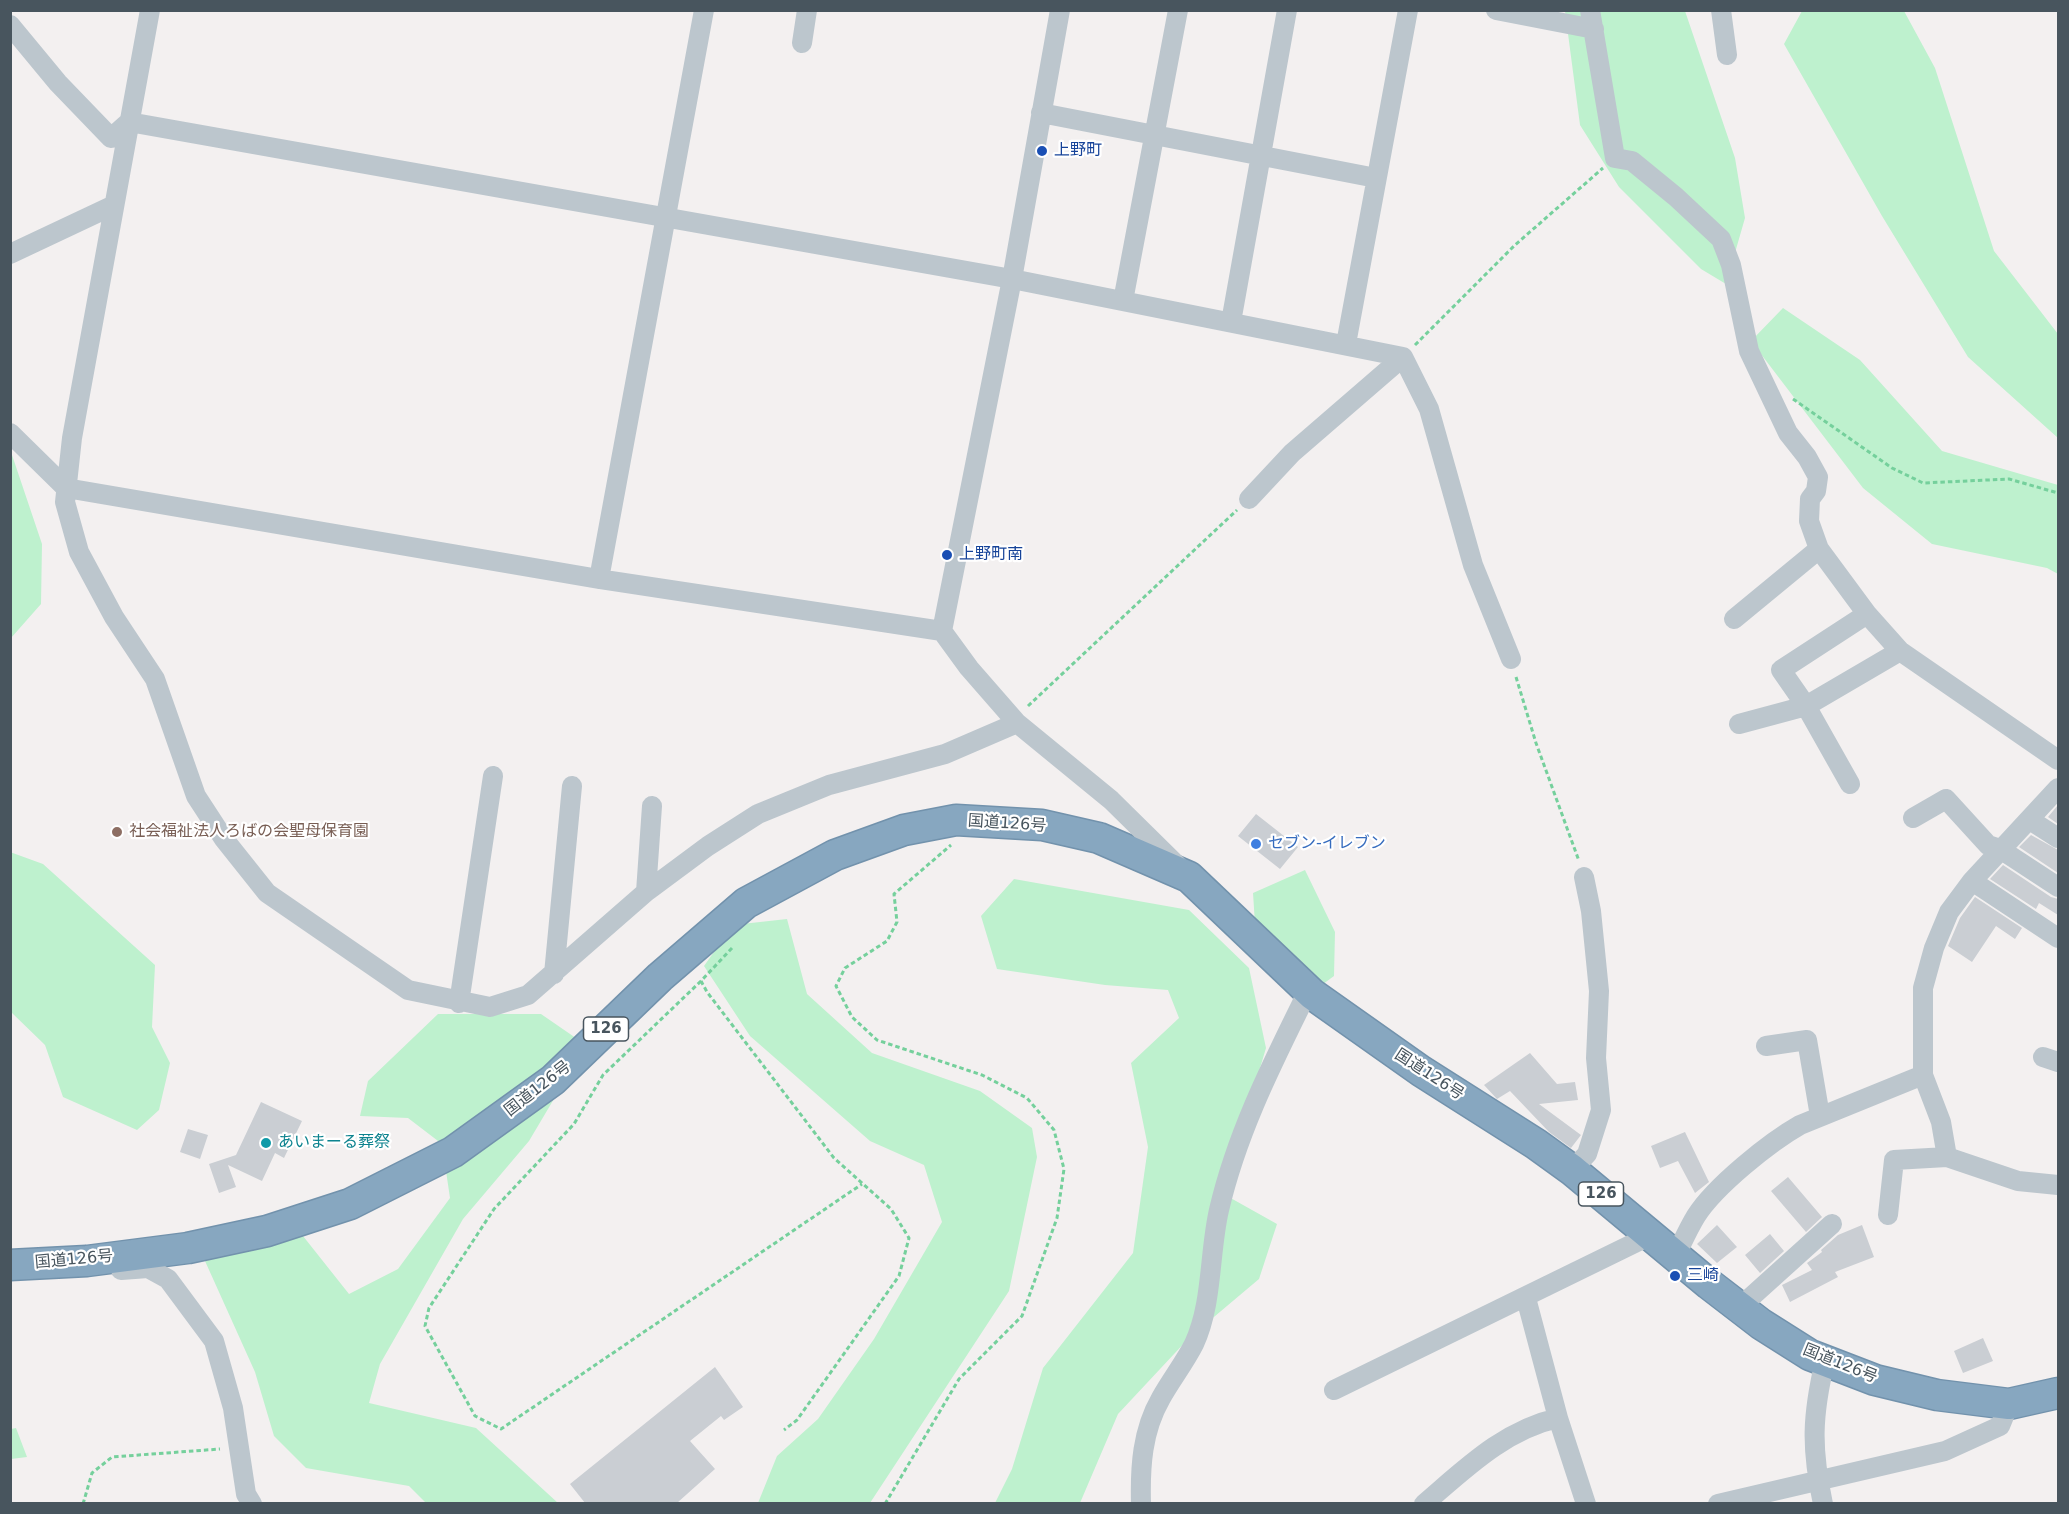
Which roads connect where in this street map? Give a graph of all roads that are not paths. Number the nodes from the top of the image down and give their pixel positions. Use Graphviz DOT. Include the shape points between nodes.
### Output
graph roads {
  1 [pos="150,10"];
  2 [pos="704,10"];
  3 [pos="807,10"];
  4 [pos="1060,10"];
  5 [pos="1178,10"];
  6 [pos="1287,10"];
  7 [pos="1407,10"];
  8 [pos="1496,10"];
  9 [pos="1721,10"];
  10 [pos="1592,20"];
  11 [pos="10,25"];
  12 [pos="802,43"];
  13 [pos="1727,55"];
  14 [pos="1041,113"];
  15 [pos="129,122"];
  16 [pos="1155,135"];
  17 [pos="1262,156"];
  18 [pos="1376,178"];
  19 [pos="114,205"];
  20 [pos="665,218"];
  21 [pos="10,254"];
  22 [pos="1012,279"];
  23 [pos="1122,301"];
  24 [pos="1231,322"];
  25 [pos="1346,345"];
  26 [pos="1403,357"];
  27 [pos="10,433"];
  28 [pos="66,488"];
  29 [pos="1249,499"];
  30 [pos="1819,549"];
  31 [pos="599,579"];
  32 [pos="1867,614"];
  33 [pos="1734,619"];
  34 [pos="942,631"];
  35 [pos="1900,651"];
  36 [pos="1511,659"];
  37 [pos="1806,706"];
  38 [pos="1017,723"];
  39 [pos="1739,724"];
  40 [pos="2058,760"];
  41 [pos="493,776"];
  42 [pos="1850,784"];
  43 [pos="572,786"];
  44 [pos="2058,788"];
  45 [pos="652,806"];
  46 [pos="1913,818"];
  47 [pos="2030,820"];
  48 [pos="2058,838"];
  49 [pos="2000,849"];
  50 [pos="1189,877"];
  51 [pos="1584,877"];
  52 [pos="1972,881"];
  53 [pos="2058,887"];
  54 [pos="646,892"];
  55 [pos="2058,938"];
  56 [pos="554,974"];
  57 [pos="1308,991"];
  58 [pos="459,1003"];
  59 [pos="1766,1046"];
  60 [pos="1923,1075"];
  61 [pos="1820,1116"];
  62 [pos="1947,1157"];
  63 [pos="1572,1170"];
  64 [pos="2058,1185"];
  65 [pos="1888,1215"];
  66 [pos="1832,1224"];
  67 [pos="1651,1236"];
  68 [pos="1675,1257"];
  69 [pos="87,1261"];
  70 [pos="10,1265"];
  71 [pos="1526,1298"];
  72 [pos="1740,1307"];
  73 [pos="1825,1361"];
  74 [pos="1334,1390"];
  75 [pos="2058,1393"];
  76 [pos="2009,1404"];
  77 [pos="1558,1418"];
  78 [pos="1818,1479"];
  79 [pos="252,1503"];
  80 [pos="1141,1503"];
  81 [pos="1424,1503"];
  82 [pos="1586,1503"];
  83 [pos="1718,1503"];
  84 [pos="1823,1503"];
  1 -- 15 [label="street"];
  2 -- 20 [label="street"];
  3 -- 12 [label="street"];
  4 -- 14 [label="street"];
  5 -- 16 [label="street"];
  6 -- 17 [label="street"];
  7 -- 18 [label="street"];
  8 -- 10 [label="street"];
  9 -- 13 [label="street"];
  10 -- 30 [label="street" via="1616,158 1632,161 1721,239 1731,265 1749,351 1788,433 1808,457 1818,477 1810,499 1809,521"];
  11 -- 15 [label="street" via="111,138"];
  14 -- 16 [label="street"];
  14 -- 22 [label="street"];
  15 -- 19 [label="street"];
  15 -- 20 [label="street"];
  16 -- 17 [label="street"];
  16 -- 23 [label="street"];
  17 -- 18 [label="street"];
  17 -- 24 [label="street"];
  18 -- 25 [label="street"];
  19 -- 21 [label="street"];
  19 -- 28 [label="street"];
  20 -- 22 [label="street"];
  20 -- 31 [label="street"];
  22 -- 23 [label="street"];
  22 -- 34 [label="street"];
  23 -- 24 [label="street"];
  24 -- 25 [label="street"];
  25 -- 26 [label="street"];
  26 -- 29 [label="street" via="1292,453"];
  26 -- 36 [label="street" via="1429,409 1473,565"];
  27 -- 28 [label="street"];
  28 -- 31 [label="street"];
  28 -- 58 [label="street" via="65,502 79,552 114,617 155,679 196,796 224,838 267,893 357,957 408,990"];
  30 -- 32 [label="street"];
  30 -- 33 [label="street"];
  31 -- 34 [label="street"];
  32 -- 35 [label="street"];
  32 -- 37 [label="street" via="1781,670"];
  34 -- 38 [label="street"];
  35 -- 37 [label="street"];
  35 -- 40 [label="street"];
  37 -- 39 [label="street"];
  37 -- 42 [label="street"];
  38 -- 50 [label="street" via="1111,800"];
  38 -- 54 [label="street" via="945,754 829,785 758,814"];
  41 -- 58 [label="street"];
  43 -- 56 [label="street"];
  44 -- 47 [label="street"];
  45 -- 54 [label="street"];
  46 -- 49 [label="street" via="1946,799 1988,845"];
  47 -- 48 [label="street"];
  47 -- 49 [label="street"];
  49 -- 52 [label="street"];
  49 -- 53 [label="street"];
  50 -- 57 [label="highway, 国道126号 / 126"];
  50 -- 69 [label="highway, 国道126号 / 126" via="1100,838 1042,825 956,820 904,830 835,855 746,903 660,976 553,1080 443,1158 350,1204 267,1231 188,1248"];
  51 -- 63 [label="street" via="1599,991 1596,1058 1601,1110 1587,1154"];
  52 -- 55 [label="street"];
  52 -- 60 [label="street" via="1950,912 1928,969 1922,1004"];
  54 -- 56 [label="street"];
  56 -- 58 [label="street" via="528,995 490,1007"];
  57 -- 63 [label="highway, 国道126号 / 126"];
  57 -- 80 [label="street" via="1268,1071 1229,1175 1194,1343 1159,1401 1146,1432 1140,1472"];
  59 -- 61 [label="street" via="1807,1040"];
  60 -- 61 [label="street"];
  60 -- 62 [label="street" via="1941,1122"];
  61 -- 68 [label="street" via="1785,1134 1723,1185 1697,1214"];
  62 -- 64 [label="street" via="2018,1181"];
  62 -- 65 [label="street" via="1894,1160"];
  63 -- 67 [label="highway, 国道126号 / 126"];
  66 -- 72 [label="street"];
  67 -- 68 [label="highway, 国道126号 / 126"];
  67 -- 71 [label="street"];
  68 -- 72 [label="highway, 国道126号 / 126"];
  69 -- 70 [label="highway, 国道126号 / 126"];
  69 -- 79 [label="street" via="90,1273 148,1268 168,1279 214,1341 233,1408 246,1494"];
  71 -- 74 [label="street"];
  71 -- 77 [label="street"];
  72 -- 73 [label="highway, 国道126号 / 126"];
  73 -- 76 [label="highway, 国道126号 / 126" via="1875,1380 1937,1395"];
  73 -- 78 [label="street" via="1815,1405"];
  75 -- 76 [label="highway, 国道126号 / 126"];
  76 -- 78 [label="street" via="2000,1426 1946,1450"];
  77 -- 81 [label="street" via="1531,1424 1494,1447"];
  77 -- 82 [label="street"];
  78 -- 83 [label="street"];
  78 -- 84 [label="street"];
}
